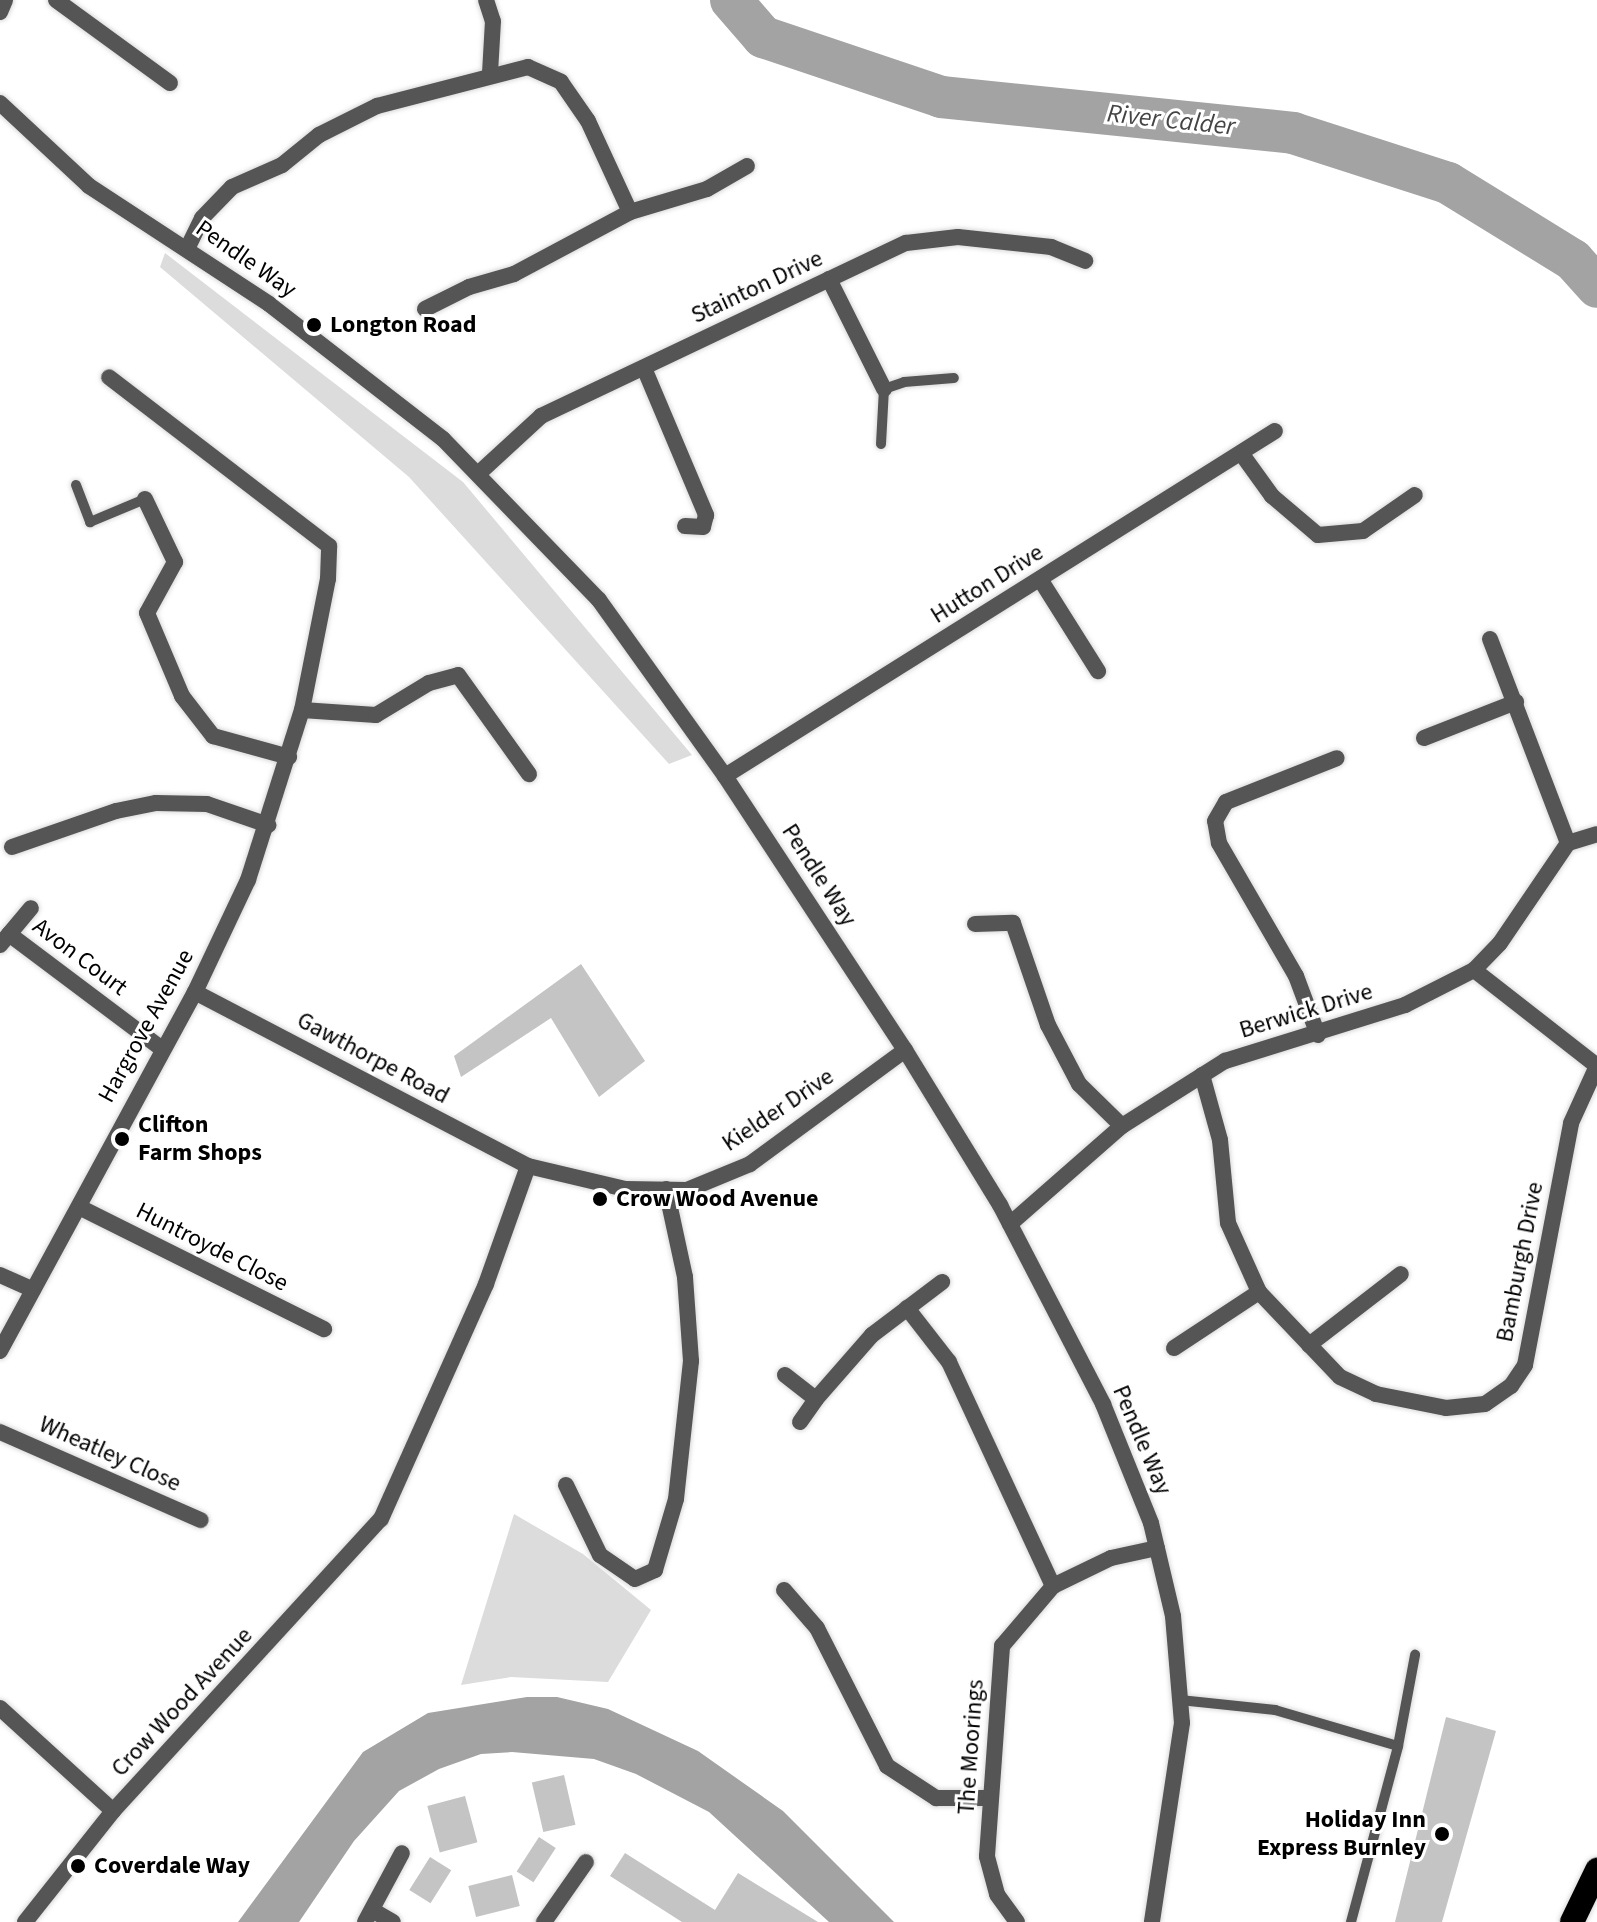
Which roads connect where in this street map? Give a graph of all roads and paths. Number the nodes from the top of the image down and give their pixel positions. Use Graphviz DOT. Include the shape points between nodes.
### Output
graph roads {
  1 [pos="5,0"];
  2 [pos="56,0"];
  3 [pos="486,0"];
  4 [pos="0,12"];
  5 [pos="490,73"];
  6 [pos="170,83"];
  7 [pos="0,103"];
  8 [pos="747,166"];
  9 [pos="630,212"];
  10 [pos="188,247"];
  11 [pos="1085,261"];
  12 [pos="829,279"];
  13 [pos="425,309"];
  14 [pos="644,368"];
  15 [pos="109,377"];
  16 [pos="954,378"];
  17 [pos="884,389"];
  18 [pos="1275,431"];
  19 [pos="881,444"];
  20 [pos="1241,453"];
  21 [pos="478,474"];
  22 [pos="76,485"];
  23 [pos="1415,495"];
  24 [pos="145,499"];
  25 [pos="685,526"];
  26 [pos="1040,579"];
  27 [pos="1490,639"];
  28 [pos="1098,671"];
  29 [pos="1516,702"];
  30 [pos="302,710"];
  31 [pos="1424,738"];
  32 [pos="289,757"];
  33 [pos="1337,758"];
  34 [pos="529,774"];
  35 [pos="725,776"];
  36 [pos="268,825"];
  37 [pos="1597,834"];
  38 [pos="1568,843"];
  39 [pos="12,847"];
  40 [pos="31,908"];
  41 [pos="975,924"];
  42 [pos="5,939"];
  43 [pos="1474,970"];
  44 [pos="195,992"];
  45 [pos="1318,1035"];
  46 [pos="161,1048"];
  47 [pos="905,1050"];
  48 [pos="1597,1066"];
  49 [pos="1202,1075"];
  50 [pos="1122,1126"];
  51 [pos="528,1166"];
  52 [pos="666,1189"];
  53 [pos="79,1207"];
  54 [pos="1010,1224"];
  55 [pos="1401,1274"];
  56 [pos="0,1275"];
  57 [pos="942,1282"];
  58 [pos="33,1290"];
  59 [pos="1259,1292"];
  60 [pos="907,1308"];
  61 [pos="324,1329"];
  62 [pos="1309,1345"];
  63 [pos="1174,1348"];
  64 [pos="0,1351"];
  65 [pos="785,1375"];
  66 [pos="816,1399"];
  67 [pos="800,1422"];
  68 [pos="0,1432"];
  69 [pos="566,1485"];
  70 [pos="200,1520"];
  71 [pos="1157,1548"];
  72 [pos="1053,1586"];
  73 [pos="784,1590"];
  74 [pos="1415,1655"];
  75 [pos="1180,1700"];
  76 [pos="0,1708"];
  77 [pos="1398,1746"];
  78 [pos="990,1798"];
  79 [pos="113,1811"];
  80 [pos="402,1853"];
  81 [pos="586,1862"];
  82 [pos="1597,1870"];
  83 [pos="369,1916"];
  84 [pos="25,1922"];
  85 [pos="393,1922"];
  86 [pos="544,1922"];
  87 [pos="1017,1922"];
  88 [pos="1152,1922"];
  89 [pos="1351,1922"];
  90 [pos="1572,1922"];
  1 -- 4 [label="street"];
  2 -- 6 [label="street"];
  3 -- 5 [label="street" via="493,21"];
  5 -- 9 [label="street" via="528,67 561,82 588,121"];
  5 -- 10 [label="street" via="377,106 319,135 282,165 232,187 202,218"];
  7 -- 10 [label="street, Pendle Way" via="89,186"];
  8 -- 9 [label="street" via="707,189"];
  9 -- 13 [label="street" via="524,270 469,287"];
  10 -- 21 [label="street, Pendle Way" via="376,384"];
  11 -- 12 [label="street, Stainton Drive" via="1051,247 958,237 906,243"];
  12 -- 14 [label="street, Stainton Drive"];
  12 -- 17 [label="street"];
  14 -- 21 [label="street, Stainton Drive" via="541,416"];
  14 -- 25 [label="street" via="706,515 703,527"];
  15 -- 30 [label="street, Hargrove Avenue" via="329,546 328,579"];
  16 -- 17 [label="lane"];
  17 -- 19 [label="lane"];
  18 -- 20 [label="street, Hutton Drive"];
  20 -- 23 [label="street" via="1272,496 1318,535 1363,531"];
  20 -- 26 [label="street, Hutton Drive"];
  21 -- 35 [label="street, Pendle Way" via="599,600"];
  22 -- 24 [label="lane" via="90,522"];
  24 -- 32 [label="street" via="175,562 147,613 182,696 213,736"];
  26 -- 28 [label="street"];
  26 -- 35 [label="street, Hutton Drive"];
  27 -- 29 [label="street"];
  29 -- 31 [label="street"];
  29 -- 38 [label="street"];
  30 -- 32 [label="street, Hargrove Avenue"];
  30 -- 34 [label="street" via="376,715 429,683 458,675"];
  32 -- 36 [label="street, Hargrove Avenue"];
  33 -- 45 [label="street" via="1226,802 1215,821 1219,843 1296,976"];
  35 -- 47 [label="street, Pendle Way"];
  36 -- 39 [label="street" via="207,804 156,803 116,811"];
  36 -- 44 [label="street, Hargrove Avenue"];
  37 -- 38 [label="street"];
  38 -- 43 [label="street, Berwick Drive" via="1500,943"];
  40 -- 42 [label="street, Avon Court"];
  41 -- 50 [label="street" via="1013,923 1048,1025 1079,1084"];
  42 -- 46 [label="street, Avon Court"];
  43 -- 45 [label="street, Berwick Drive" via="1405,1005"];
  43 -- 48 [label="street, Bamburgh Drive"];
  44 -- 46 [label="street, Hargrove Avenue"];
  44 -- 51 [label="street, Gawthorpe Road"];
  45 -- 49 [label="street, Berwick Drive" via="1225,1061"];
  46 -- 53 [label="street, Hargrove Avenue"];
  47 -- 52 [label="street, Kielder Drive" via="750,1164 687,1190"];
  47 -- 54 [label="street, Pendle Way"];
  48 -- 62 [label="street, Bamburgh Drive" via="1571,1123 1525,1365 1511,1386 1485,1404 1446,1408 1376,1394 1340,1377"];
  49 -- 50 [label="street, Berwick Drive"];
  49 -- 59 [label="street, Bamburgh Drive" via="1220,1140 1228,1223"];
  50 -- 54 [label="street, Berwick Drive"];
  51 -- 52 [label="street, Kielder Drive" via="625,1189"];
  51 -- 79 [label="street, Crow Wood Avenue" via="486,1284 381,1519"];
  52 -- 69 [label="street" via="685,1277 691,1361 676,1499 655,1570 635,1579 608,1563 585,1531"];
  53 -- 58 [label="street, Hargrove Avenue"];
  53 -- 61 [label="street, Huntroyde Close"];
  54 -- 71 [label="street, Pendle Way" via="1103,1404"];
  55 -- 62 [label="street"];
  56 -- 58 [label="street"];
  57 -- 60 [label="street"];
  58 -- 64 [label="street, Hargrove Avenue"];
  59 -- 62 [label="street, Bamburgh Drive"];
  59 -- 63 [label="street"];
  60 -- 66 [label="street" via="850,1357"];
  60 -- 72 [label="street" via="949,1362"];
  65 -- 66 [label="street"];
  66 -- 67 [label="street"];
  68 -- 70 [label="street, Wheatley Close"];
  71 -- 72 [label="street, The Moorings" via="1111,1558"];
  71 -- 75 [label="street, Pendle Way" via="1173,1616"];
  72 -- 78 [label="street, The Moorings" via="1002,1646"];
  73 -- 78 [label="street" via="817,1628 887,1766 936,1798"];
  74 -- 77 [label="lane"];
  75 -- 77 [label="lane" via="1284,1712"];
  75 -- 88 [label="street, Pendle Way" via="1182,1723 1166,1857"];
  76 -- 79 [label="street"];
  77 -- 89 [label="lane"];
  78 -- 87 [label="street, The Moorings" via="987,1856 997,1894"];
  79 -- 84 [label="street, Crow Wood Avenue"];
  80 -- 83 [label="street"];
  81 -- 86 [label="street"];
  82 -- 90 [label="highway"];
  83 -- 85 [label="street"];
}
